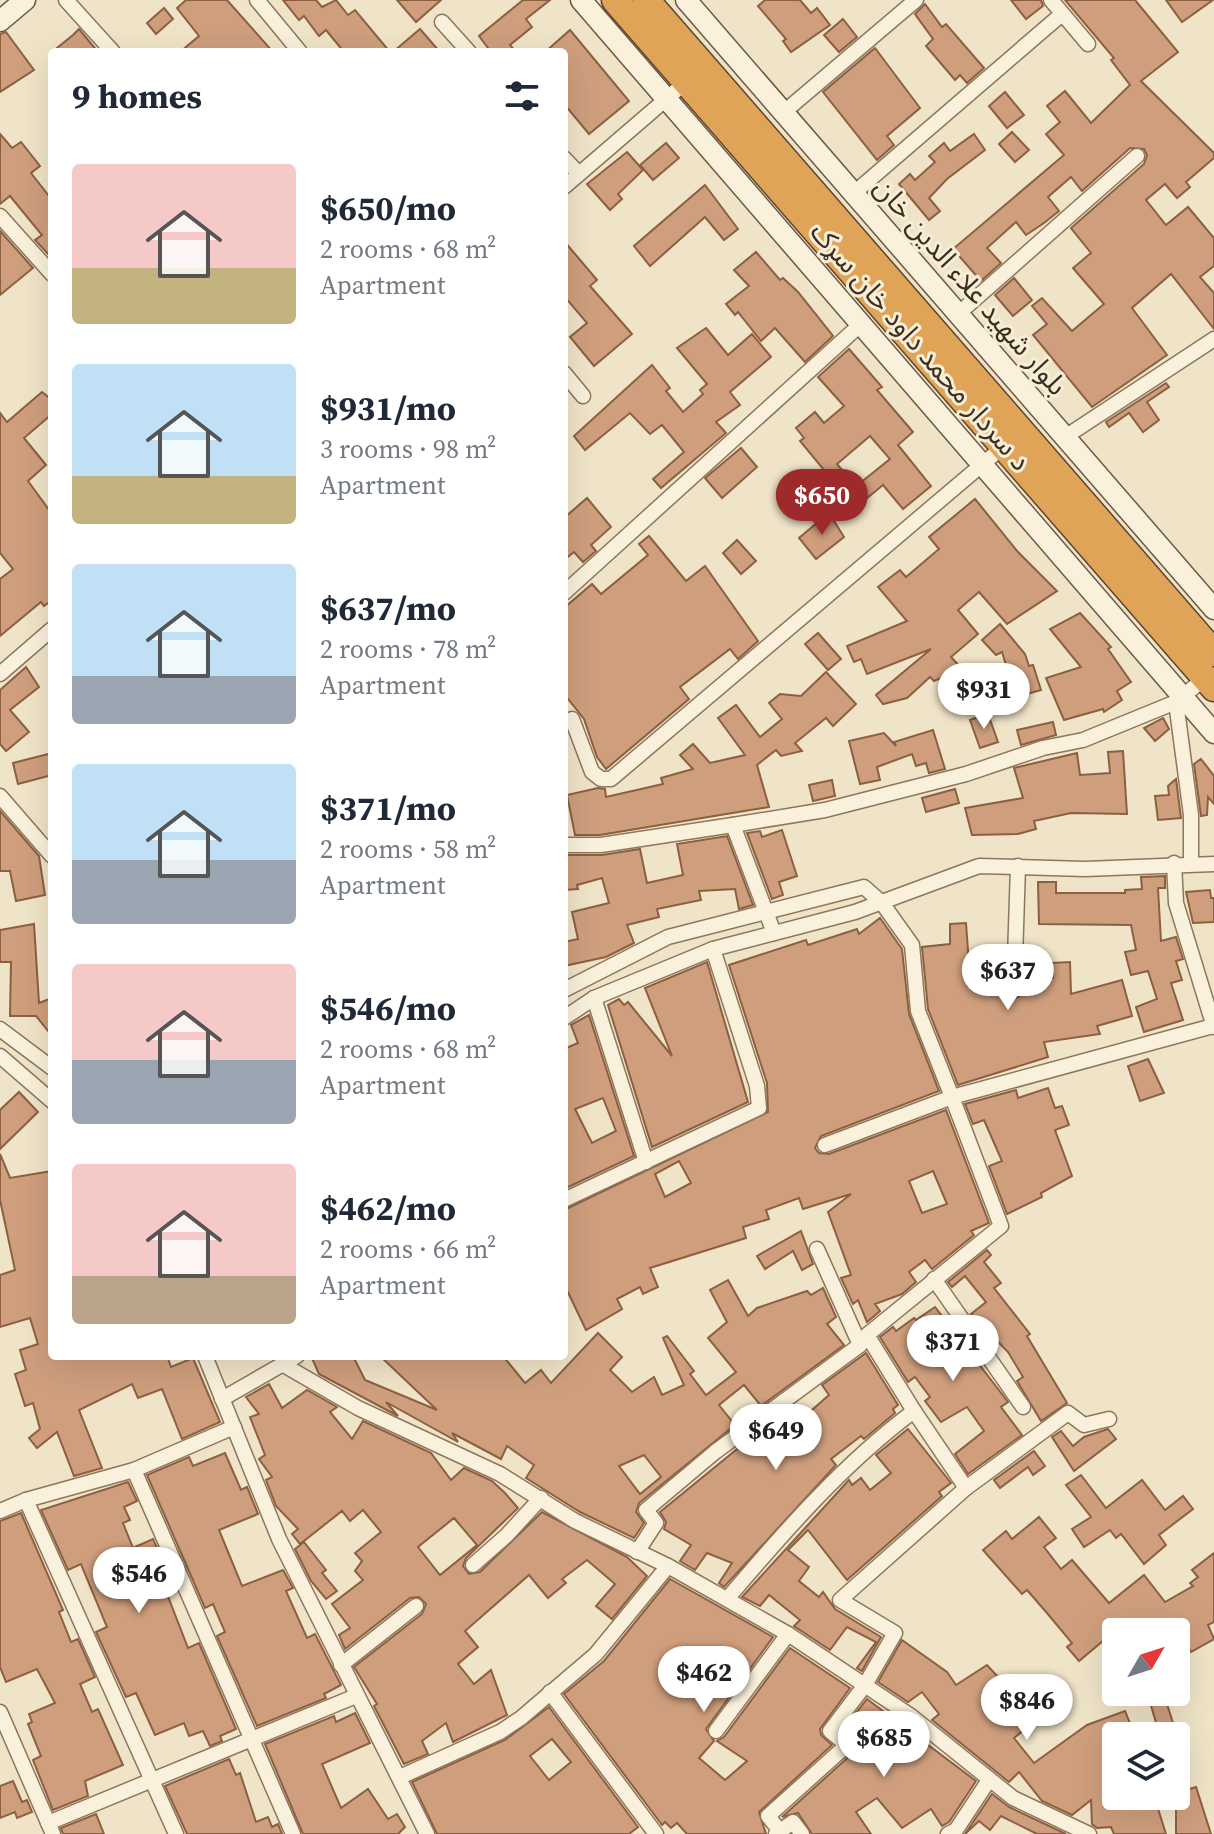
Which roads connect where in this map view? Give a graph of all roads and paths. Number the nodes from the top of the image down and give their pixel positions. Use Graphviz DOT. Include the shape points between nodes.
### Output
graph roads {
  1 [pos="25,0"];
  2 [pos="66,0"];
  3 [pos="257,0"];
  4 [pos="581,0"];
  5 [pos="615,0"];
  6 [pos="646,0"];
  7 [pos="686,0"];
  8 [pos="916,0"];
  9 [pos="1051,0"];
  10 [pos="1062,14"];
  11 [pos="0,21"];
  12 [pos="442,22"];
  13 [pos="1088,44"];
  14 [pos="109,48"];
  15 [pos="297,48"];
  16 [pos="465,48"];
  17 [pos="676,90"];
  18 [pos="784,112"];
  19 [pos="1137,156"];
  20 [pos="568,162"];
  21 [pos="579,174"];
  22 [pos="568,184"];
  23 [pos="854,193"];
  24 [pos="0,216"];
  25 [pos="48,270"];
  26 [pos="958,314"];
  27 [pos="861,324"];
  28 [pos="1214,339"];
  29 [pos="568,378"];
  30 [pos="583,396"];
  31 [pos="1065,437"];
  32 [pos="1004,446"];
  33 [pos="982,465"];
  34 [pos="568,589"];
  35 [pos="1214,609"];
  36 [pos="48,632"];
  37 [pos="1211,673"];
  38 [pos="0,674"];
  39 [pos="1179,699"];
  40 [pos="572,719"];
  41 [pos="1214,733"];
  42 [pos="0,796"];
  43 [pos="733,825"];
  44 [pos="568,845"];
  45 [pos="48,851"];
  46 [pos="1174,863"];
  47 [pos="1191,863"];
  48 [pos="1214,864"];
  49 [pos="1018,866"];
  50 [pos="882,903"];
  51 [pos="765,910"];
  52 [pos="774,933"];
  53 [pos="713,949"];
  54 [pos="568,988"];
  55 [pos="1014,989"];
  56 [pos="594,998"];
  57 [pos="568,1015"];
  58 [pos="1214,1026"];
  59 [pos="0,1029"];
  60 [pos="0,1056"];
  61 [pos="48,1065"];
  62 [pos="952,1097"];
  63 [pos="48,1098"];
  64 [pos="825,1145"];
  65 [pos="646,1162"];
  66 [pos="568,1198"];
  67 [pos="817,1249"];
  68 [pos="934,1279"];
  69 [pos="864,1340"];
  70 [pos="207,1360"];
  71 [pos="290,1360"];
  72 [pos="282,1364"];
  73 [pos="222,1399"];
  74 [pos="1023,1407"];
  75 [pos="914,1411"];
  76 [pos="1109,1419"];
  77 [pos="234,1427"];
  78 [pos="134,1470"];
  79 [pos="966,1488"];
  80 [pos="541,1498"];
  81 [pos="26,1500"];
  82 [pos="0,1511"];
  83 [pos="637,1552"];
  84 [pos="473,1565"];
  85 [pos="668,1566"];
  86 [pos="727,1599"];
  87 [pos="416,1606"];
  88 [pos="788,1634"];
  89 [pos="341,1665"];
  90 [pos="865,1685"];
  91 [pos="550,1692"];
  92 [pos="356,1696"];
  93 [pos="0,1712"];
  94 [pos="716,1731"];
  95 [pos="251,1736"];
  96 [pos="400,1777"];
  97 [pos="151,1778"];
  98 [pos="989,1780"];
  99 [pos="50,1828"];
  100 [pos="1068,1830"];
  101 [pos="778,1833"];
  102 [pos="176,1834"];
  103 [pos="293,1834"];
  104 [pos="427,1834"];
  105 [pos="656,1834"];
  106 [pos="802,1834"];
  107 [pos="948,1834"];
  108 [pos="1089,1834"];
  1 -- 11 [label="street"];
  2 -- 14 [label="street"];
  3 -- 15 [label="street"];
  4 -- 17 [label="street, د سردار محمد داود خان سړک"];
  5 -- 17 [label="highway, د سردار محمد داود خان سړک"];
  6 -- 37 [label="highway, د سردار محمد داود خان سړک"];
  7 -- 18 [label="street, بلوار شهید علاء الدین خان"];
  8 -- 18 [label="street"];
  9 -- 10 [label="street"];
  10 -- 13 [label="street"];
  10 -- 23 [label="street"];
  12 -- 16 [label="street"];
  17 -- 21 [label="street"];
  17 -- 27 [label="street, د سردار محمد داود خان سړک"];
  17 -- 32 [label="highway, د سردار محمد داود خان سړک"];
  18 -- 23 [label="street, بلوار شهید علاء الدین خان"];
  19 -- 26 [label="street"];
  20 -- 21 [label="street"];
  21 -- 22 [label="street"];
  23 -- 26 [label="street, بلوار شهید علاء الدین خان"];
  24 -- 25 [label="street"];
  26 -- 31 [label="street, بلوار شهید علاء الدین خان"];
  27 -- 33 [label="street, د سردار محمد داود خان سړک"];
  27 -- 34 [label="street"];
  28 -- 31 [label="street"];
  29 -- 30 [label="street"];
  31 -- 35 [label="street, بلوار شهید علاء الدین خان"];
  32 -- 33 [label="street"];
  32 -- 37 [label="highway, د سردار محمد داود خان سړک"];
  33 -- 39 [label="street, د سردار محمد داود خان سړک"];
  33 -- 40 [label="street" via="611,779 592,772"];
  36 -- 38 [label="street"];
  37 -- 39 [label="street"];
  39 -- 41 [label="street, د سردار محمد داود خان سړک"];
  39 -- 43 [label="street" via="1083,740 966,774 825,810"];
  39 -- 47 [label="street"];
  42 -- 45 [label="street"];
  43 -- 44 [label="street"];
  43 -- 51 [label="street"];
  46 -- 47 [label="street"];
  46 -- 49 [label="street" via="1085,869"];
  46 -- 58 [label="street" via="1176,903"];
  47 -- 48 [label="street"];
  49 -- 50 [label="street" via="979,866"];
  49 -- 55 [label="street"];
  50 -- 51 [label="street" via="864,887"];
  50 -- 52 [label="street"];
  50 -- 62 [label="street" via="912,945 918,1011"];
  51 -- 52 [label="street"];
  51 -- 54 [label="street" via="668,937"];
  52 -- 53 [label="street"];
  53 -- 56 [label="street"];
  53 -- 65 [label="street" via="757,1086 759,1108"];
  56 -- 57 [label="street"];
  56 -- 65 [label="street"];
  58 -- 62 [label="street"];
  59 -- 61 [label="street"];
  60 -- 63 [label="street"];
  62 -- 64 [label="street"];
  62 -- 68 [label="street" via="1001,1226"];
  65 -- 66 [label="street"];
  67 -- 69 [label="street"];
  68 -- 69 [label="street"];
  68 -- 74 [label="street"];
  69 -- 75 [label="street"];
  69 -- 83 [label="street" via="646,1510 656,1523"];
  70 -- 73 [label="street"];
  71 -- 72 [label="street"];
  72 -- 73 [label="street"];
  72 -- 80 [label="street" via="358,1408"];
  73 -- 77 [label="street"];
  75 -- 79 [label="street"];
  75 -- 86 [label="street" via="875,1441"];
  76 -- 79 [label="street" via="1084,1425 1068,1413"];
  77 -- 78 [label="street"];
  77 -- 89 [label="street" via="279,1539"];
  78 -- 81 [label="street"];
  78 -- 95 [label="street"];
  79 -- 90 [label="street" via="840,1600 895,1633"];
  80 -- 83 [label="street"];
  80 -- 84 [label="street"];
  81 -- 82 [label="street"];
  81 -- 97 [label="street"];
  83 -- 85 [label="street"];
  85 -- 86 [label="street"];
  85 -- 91 [label="street" via="596,1654"];
  86 -- 88 [label="street"];
  87 -- 89 [label="street"];
  88 -- 90 [label="street"];
  88 -- 94 [label="street"];
  89 -- 92 [label="street"];
  90 -- 98 [label="street"];
  90 -- 101 [label="street" via="830,1731 847,1745 768,1816"];
  91 -- 96 [label="street" via="500,1732"];
  91 -- 105 [label="street"];
  92 -- 95 [label="street"];
  92 -- 96 [label="street"];
  93 -- 99 [label="street"];
  95 -- 97 [label="street"];
  95 -- 103 [label="street"];
  96 -- 104 [label="street"];
  97 -- 99 [label="street"];
  97 -- 102 [label="street"];
  98 -- 100 [label="street"];
  98 -- 107 [label="street"];
  100 -- 108 [label="street"];
  101 -- 106 [label="street" via="793,1822"];
}
